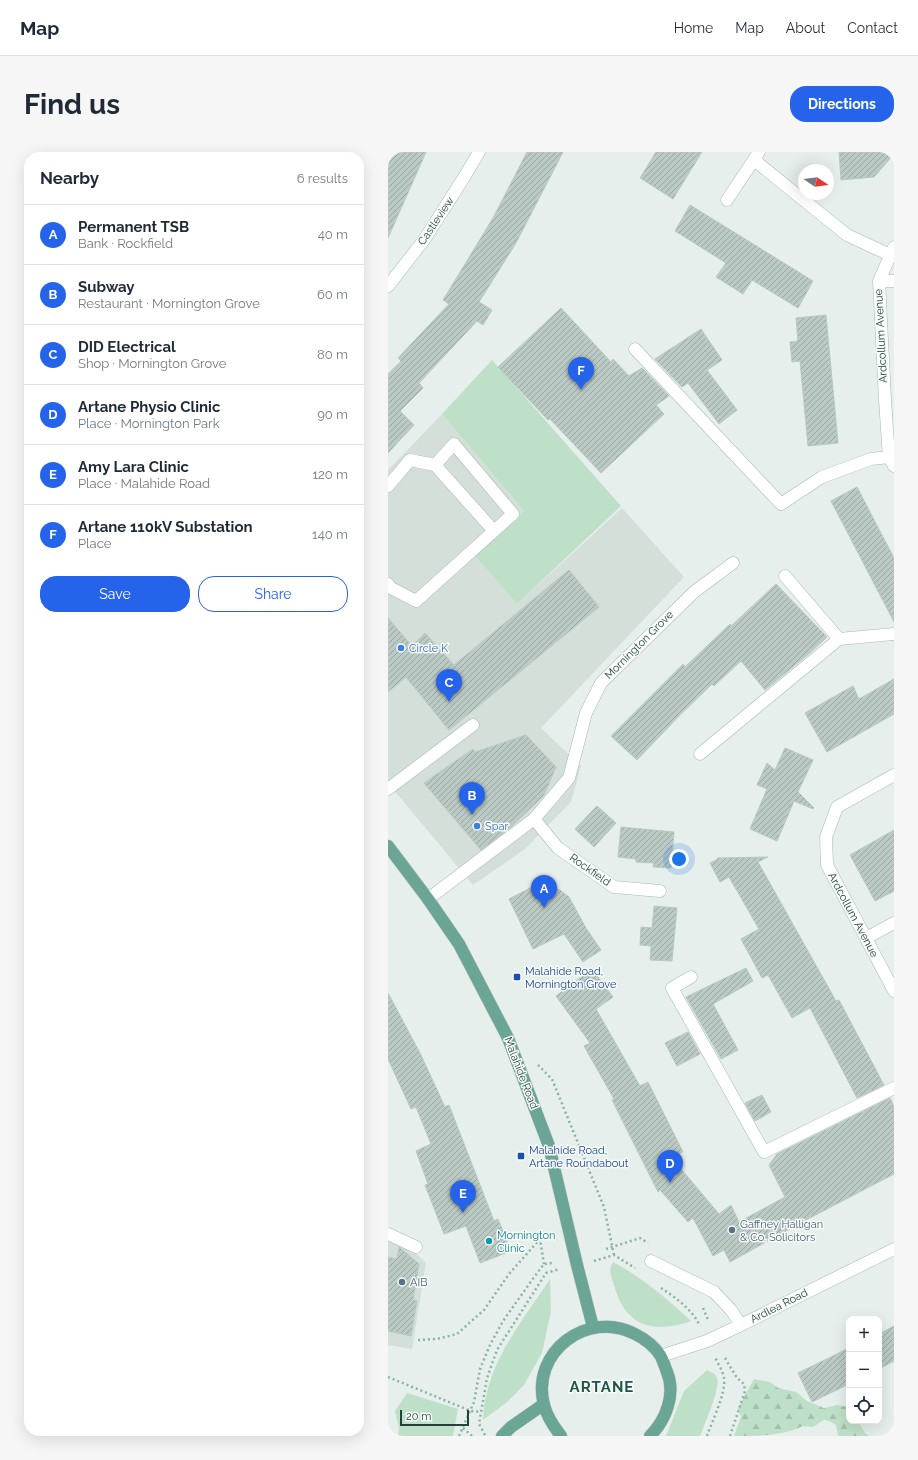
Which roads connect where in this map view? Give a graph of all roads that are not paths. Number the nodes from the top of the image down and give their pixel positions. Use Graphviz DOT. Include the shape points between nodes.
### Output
graph roads {
  1 [pos="479,152"];
  2 [pos="756,156"];
  3 [pos="726,200"];
  4 [pos="892,251"];
  5 [pos="879,281"];
  6 [pos="894,281"];
  7 [pos="388,286"];
  8 [pos="635,350"];
  9 [pos="892,462"];
  10 [pos="434,465"];
  11 [pos="388,486"];
  12 [pos="494,531"];
  13 [pos="733,563"];
  14 [pos="785,576"];
  15 [pos="389,588"];
  16 [pos="894,634"];
  17 [pos="839,639"];
  18 [pos="473,725"];
  19 [pos="700,754"];
  20 [pos="894,775"];
  21 [pos="388,789"];
  22 [pos="534,820"];
  23 [pos="388,846"];
  24 [pos="660,891"];
  25 [pos="428,899"];
  26 [pos="894,923"];
  27 [pos="866,938"];
  28 [pos="691,977"];
  29 [pos="894,991"];
  30 [pos="894,1088"];
  31 [pos="388,1234"];
  32 [pos="416,1247"];
  33 [pos="894,1249"];
  34 [pos="651,1261"];
  35 [pos="741,1325"];
  36 [pos="593,1327"];
  37 [pos="660,1356"];
  38 [pos="544,1404"];
  39 [pos="653,1434"];
  40 [pos="502,1436"];
  41 [pos="561,1436"];
  1 -- 7 [label="street, Castleview" via="424,240"];
  2 -- 3 [label="street, Ardcollum Avenue"];
  2 -- 4 [label="street, Ardcollum Avenue" via="847,235"];
  4 -- 5 [label="street, Ardcollum Avenue"];
  5 -- 6 [label="street"];
  5 -- 9 [label="street, Ardcollum Avenue" via="884,400"];
  8 -- 9 [label="street" via="781,504 822,477 871,459"];
  10 -- 11 [label="street" via="410,460"];
  10 -- 12 [label="street"];
  10 -- 12 [label="street" via="454,444 513,514"];
  12 -- 15 [label="street" via="416,601"];
  13 -- 22 [label="street, Mornington Grove" via="694,592 601,683 586,713 569,778"];
  14 -- 17 [label="street"];
  16 -- 17 [label="street"];
  17 -- 19 [label="street"];
  18 -- 21 [label="street"];
  20 -- 27 [label="street, Ardcollum Avenue" via="837,807 826,837 827,865"];
  22 -- 24 [label="street, Rockfield" via="558,848 614,887"];
  22 -- 25 [label="street, Mornington Grove"];
  23 -- 25 [label="main road, Malahide Road"];
  25 -- 36 [label="main road, Malahide Road" via="459,944 508,1038 550,1146"];
  26 -- 27 [label="street"];
  27 -- 29 [label="street, Ardcollum Avenue"];
  28 -- 30 [label="street" via="672,988 764,1152"];
  31 -- 32 [label="street"];
  33 -- 35 [label="street, Ardlea Road"];
  34 -- 35 [label="street" via="714,1292"];
  35 -- 37 [label="street, Ardlea Road" via="707,1341"];
  36 -- 37 [label="main road" via="629,1330 653,1346"];
  36 -- 38 [label="main road" via="570,1337 559,1346 550,1359 545,1369 542,1387"];
  37 -- 39 [label="main road" via="669,1377 670,1392 663,1420"];
  38 -- 40 [label="main road"];
  38 -- 41 [label="main road" via="552,1424"];
}
